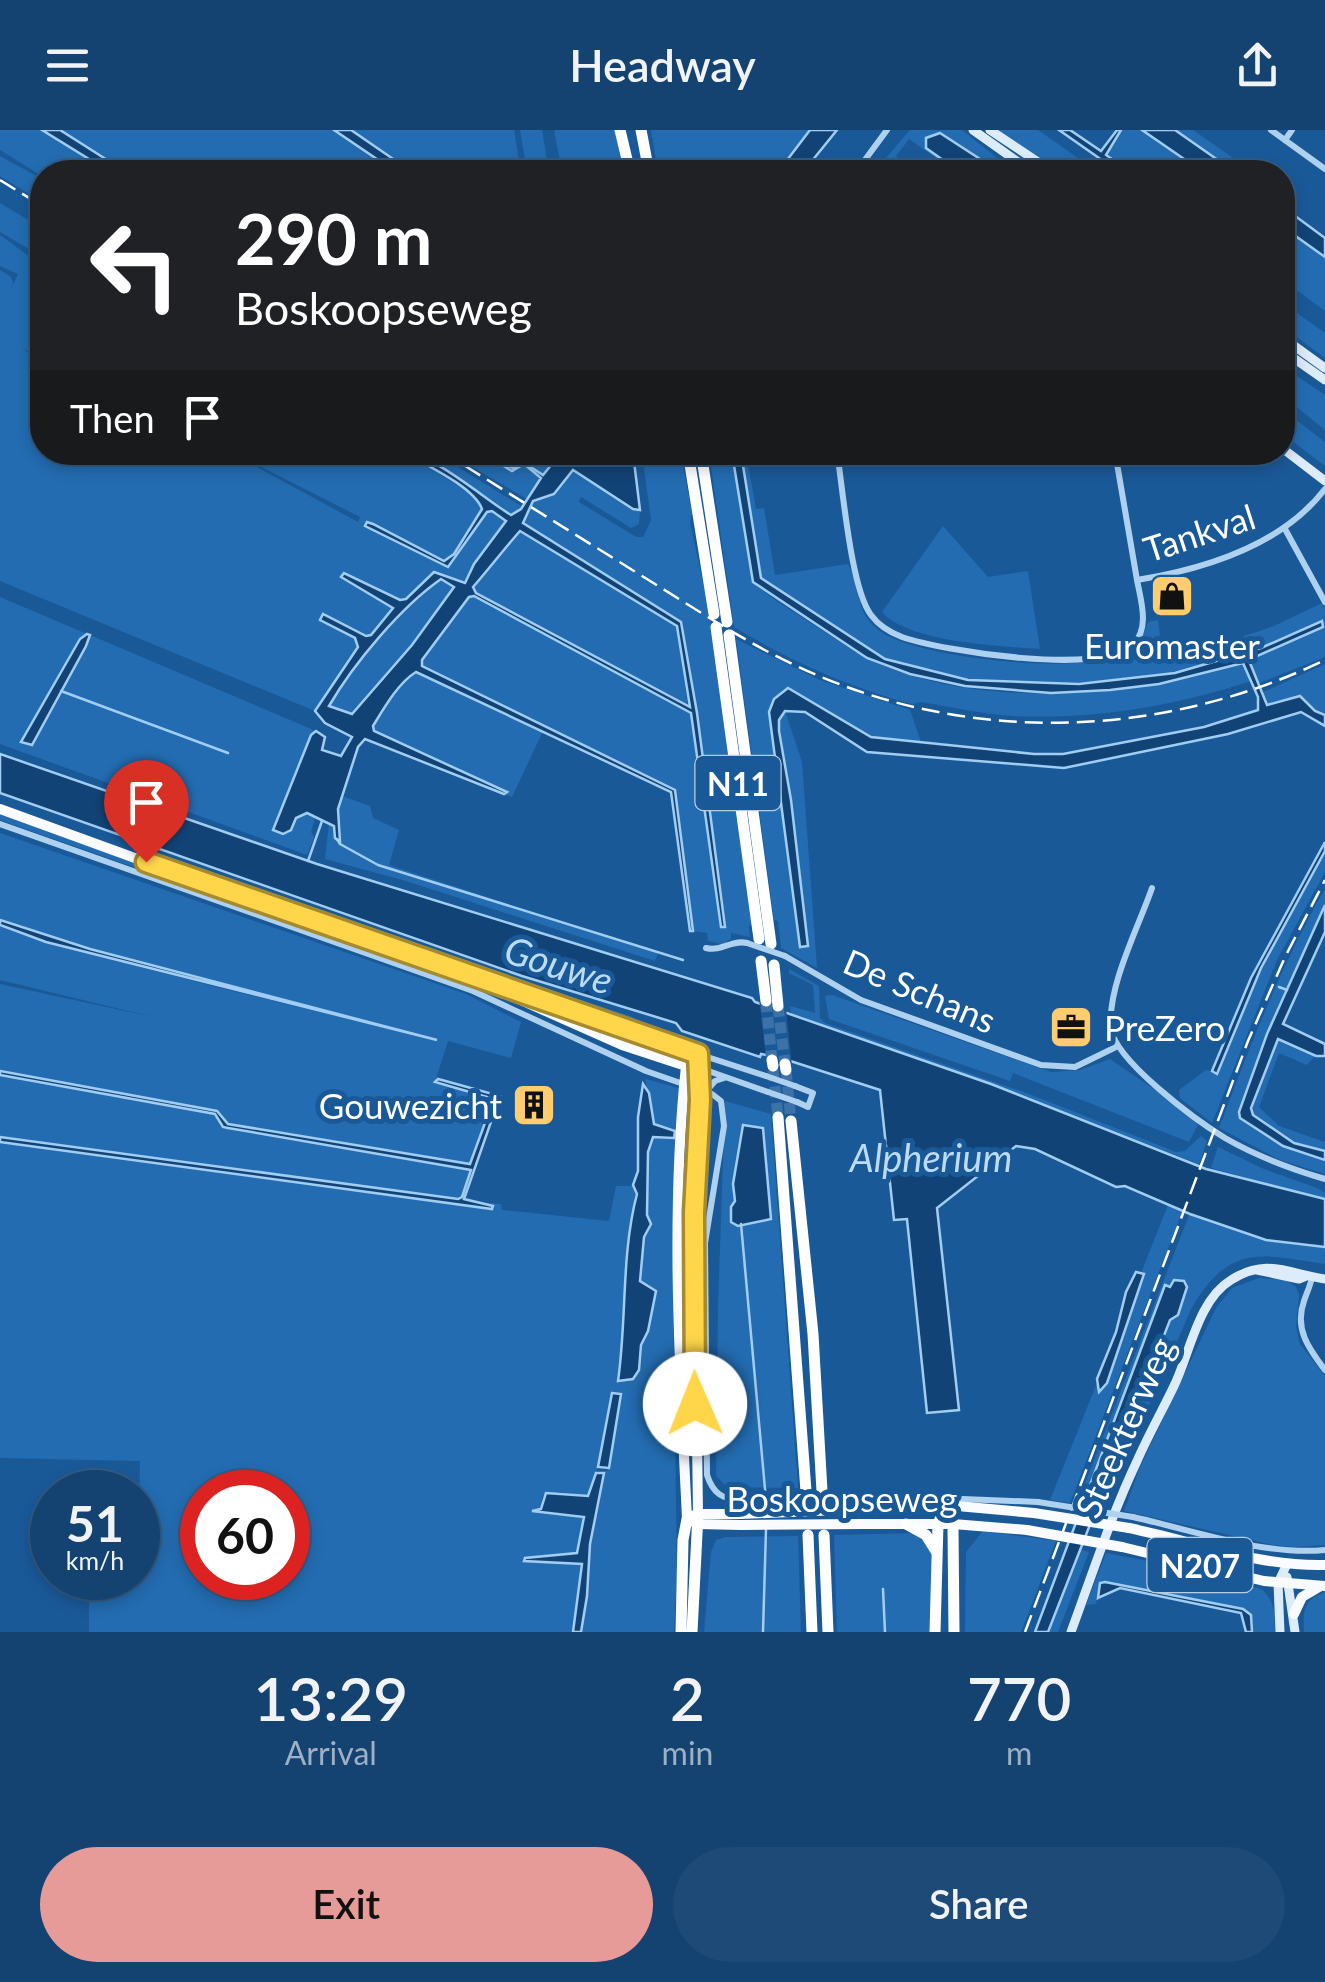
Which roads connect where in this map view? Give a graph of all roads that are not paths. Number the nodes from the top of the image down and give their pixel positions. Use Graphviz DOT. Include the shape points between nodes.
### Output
graph roads {
  1 [pos="620,130"];
  2 [pos="641,130"];
  3 [pos="973,130"];
  4 [pos="990,130"];
  5 [pos="1271,130"];
  6 [pos="1292,130"];
  7 [pos="884,132"];
  8 [pos="1285,140"];
  9 [pos="627,160"];
  10 [pos="647,160"];
  11 [pos="864,160"];
  12 [pos="1015,160"];
  13 [pos="1034,160"];
  14 [pos="1325,168"];
  15 [pos="1295,346"];
  16 [pos="1295,359"];
  17 [pos="1325,368"];
  18 [pos="1325,380"];
  19 [pos="1295,458"];
  20 [pos="690,465"];
  21 [pos="702,465"];
  22 [pos="839,465"];
  23 [pos="1117,465"];
  24 [pos="1325,481"];
  25 [pos="1325,489"];
  26 [pos="1285,529"];
  27 [pos="1137,580"];
  28 [pos="1325,602"];
  29 [pos="714,614"];
  30 [pos="730,636"];
  31 [pos="0,809"];
  32 [pos="0,824"];
  33 [pos="1152,888"];
  34 [pos="759,942"];
  35 [pos="706,948"];
  36 [pos="768,963"];
  37 [pos="464,972"];
  38 [pos="772,1004"];
  39 [pos="1116,1047"];
  40 [pos="698,1054"];
  41 [pos="670,1062"];
  42 [pos="686,1066"];
  43 [pos="700,1067"];
  44 [pos="729,1078"];
  45 [pos="684,1084"];
  46 [pos="702,1093"];
  47 [pos="778,1116"];
  48 [pos="791,1121"];
  49 [pos="1325,1179"];
  50 [pos="1309,1276"];
  51 [pos="1325,1279"];
  52 [pos="1325,1370"];
  53 [pos="822,1490"];
  54 [pos="806,1491"];
  55 [pos="946,1505"];
  56 [pos="1036,1508"];
  57 [pos="694,1519"];
  58 [pos="741,1519"];
  59 [pos="1131,1522"];
  60 [pos="906,1524"];
  61 [pos="938,1524"];
  62 [pos="953,1524"];
  63 [pos="808,1535"];
  64 [pos="824,1535"];
  65 [pos="1325,1550"];
  66 [pos="937,1555"];
  67 [pos="1287,1564"];
  68 [pos="1325,1566"];
  69 [pos="1283,1584"];
  70 [pos="1323,1586"];
  71 [pos="1294,1614"];
  72 [pos="812,1629"];
  73 [pos="681,1632"];
  74 [pos="692,1632"];
  75 [pos="828,1632"];
  76 [pos="935,1632"];
  77 [pos="954,1632"];
  78 [pos="1071,1632"];
  79 [pos="1280,1632"];
  80 [pos="1295,1632"];
  1 -- 9 [label="highway"];
  2 -- 10 [label="highway"];
  3 -- 12 [label="main road"];
  4 -- 13 [label="main road"];
  5 -- 8 [label="street"];
  6 -- 8 [label="street"];
  7 -- 11 [label="street"];
  8 -- 14 [label="street"];
  15 -- 17 [label="main road"];
  16 -- 18 [label="main road"];
  19 -- 24 [label="main road"];
  20 -- 29 [label="highway"];
  21 -- 34 [label="highway, N11"];
  22 -- 27 [label="street" via="861,597 892,633 993,655 1110,656 1129,648 1140,633"];
  23 -- 27 [label="street, Tankval"];
  25 -- 26 [label="street, Tankval"];
  26 -- 27 [label="street, Tankval" via="1202,564"];
  26 -- 28 [label="street"];
  30 -- 34 [label="highway, N11"];
  31 -- 37 [label="main road"];
  32 -- 45 [label="street" via="473,991"];
  33 -- 39 [label="street" via="1112,1003"];
  34 -- 35 [label="street, De Schans"];
  34 -- 39 [label="street, De Schans, bridge" via="861,1000 1040,1065 1075,1067"];
  36 -- 38 [label="highway"];
  37 -- 40 [label="main road"];
  37 -- 41 [label="main road" via="537,1010"];
  39 -- 49 [label="street" via="1221,1135"];
  40 -- 42 [label="street"];
  40 -- 43 [label="main road, Boskoopseweg"];
  40 -- 44 [label="street, bridge" via="776,1067 813,1094 808,1107"];
  41 -- 42 [label="main road"];
  41 -- 45 [label="main road"];
  42 -- 43 [label="street"];
  42 -- 45 [label="main road, Boskoopseweg"];
  43 -- 44 [label="street"];
  43 -- 46 [label="main road, Boskoopseweg"];
  44 -- 46 [label="street"];
  45 -- 46 [label="street"];
  45 -- 57 [label="main road, Boskoopseweg" via="680,1287"];
  46 -- 56 [label="street, bridge" via="721,1101 724,1112 705,1243 707,1474 715,1492 741,1499 864,1495"];
  46 -- 57 [label="main road, Boskoopseweg" via="694,1212"];
  47 -- 54 [label="highway"];
  48 -- 53 [label="highway"];
  50 -- 51 [label="main road, Steekterweg"];
  50 -- 52 [label="street" via="1301,1323 1305,1345"];
  50 -- 78 [label="main road, Steekterweg" via="1258,1270 1232,1279 1210,1301 1136,1463"];
  55 -- 56 [label="main road, Boskoopseweg / N207"];
  55 -- 58 [label="main road, Boskoopseweg / N207, bridge"];
  55 -- 61 [label="highway"];
  55 -- 62 [label="highway"];
  56 -- 59 [label="main road, Boskoopseweg / N207, bridge"];
  57 -- 58 [label="main road, Boskoopseweg / N207"];
  57 -- 73 [label="highway" via="683,1540"];
  57 -- 74 [label="highway"];
  58 -- 60 [label="main road, Boskoopseweg / N207, bridge"];
  59 -- 65 [label="street" via="1276,1549"];
  59 -- 67 [label="main road, Boskoopseweg / N207"];
  60 -- 61 [label="main road, Boskoopseweg / N207"];
  60 -- 66 [label="highway" via="929,1537"];
  61 -- 62 [label="main road, Boskoopseweg / N207"];
  61 -- 66 [label="highway"];
  62 -- 69 [label="main road, Boskoopseweg / N207, bridge" via="1122,1546"];
  62 -- 77 [label="highway"];
  63 -- 72 [label="highway"];
  64 -- 75 [label="highway"];
  66 -- 76 [label="highway"];
  67 -- 68 [label="main road, Boskoopseweg / N207"];
  67 -- 69 [label="main road"];
  69 -- 70 [label="main road, Boskoopseweg / N207"];
  69 -- 71 [label="main road"];
  69 -- 79 [label="main road"];
  70 -- 71 [label="main road" via="1302,1597"];
  71 -- 80 [label="main road"];
}
